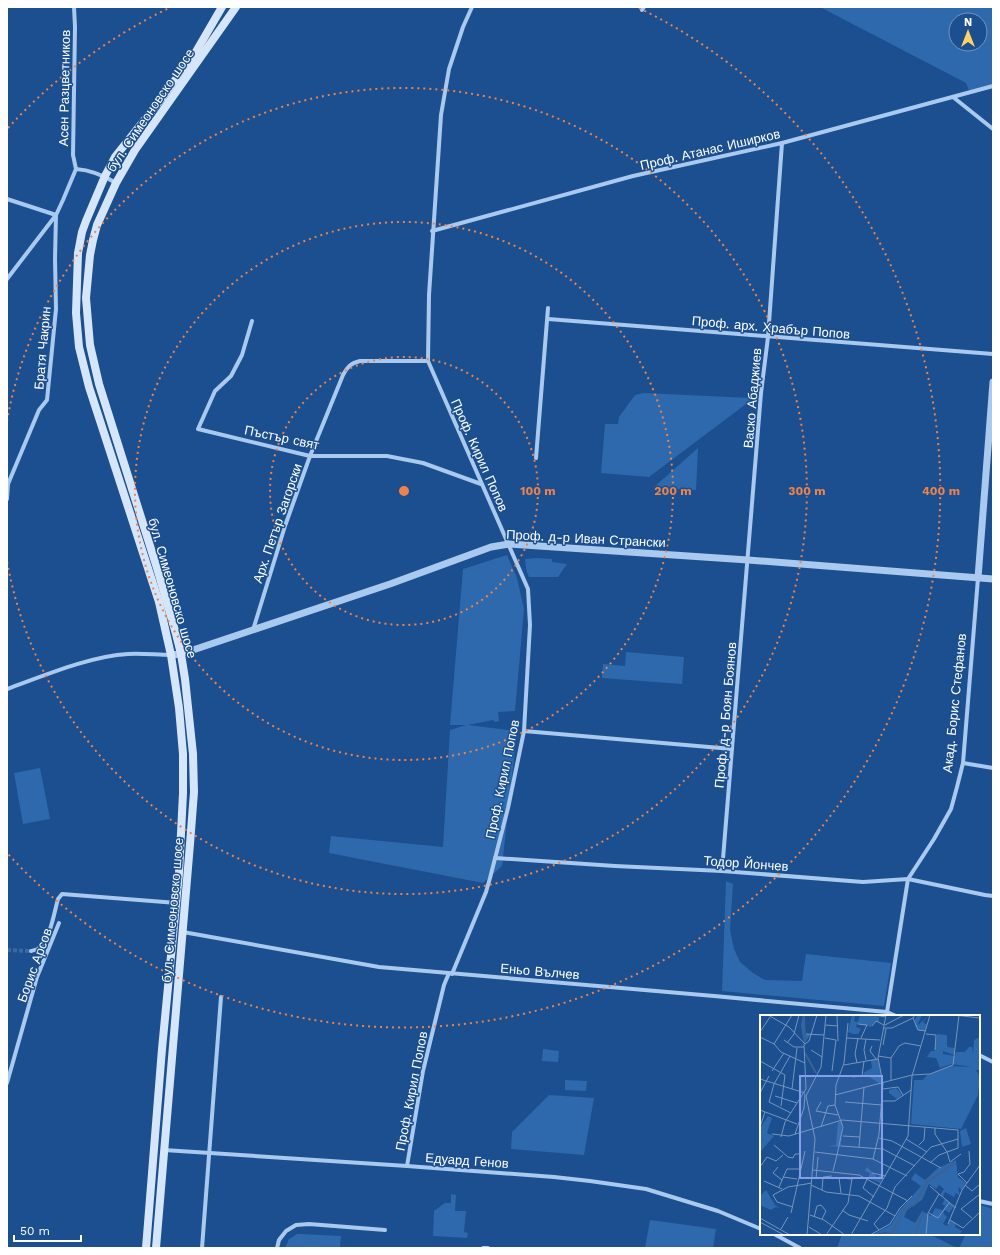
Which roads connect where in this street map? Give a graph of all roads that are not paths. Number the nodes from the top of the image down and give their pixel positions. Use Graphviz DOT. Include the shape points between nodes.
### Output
graph roads {
  1 [pos="74,7"];
  2 [pos="222,7"];
  3 [pos="236,7"];
  4 [pos="472,7"];
  5 [pos="993,86"];
  6 [pos="953,97"];
  7 [pos="993,129"];
  8 [pos="782,143"];
  9 [pos="76,169"];
  10 [pos="105,176"];
  11 [pos="116,183"];
  12 [pos="7,199"];
  13 [pos="56,214"];
  14 [pos="432,231"];
  15 [pos="7,279"];
  16 [pos="548,308"];
  17 [pos="548,319"];
  18 [pos="252,321"];
  19 [pos="768,337"];
  20 [pos="993,354"];
  21 [pos="428,361"];
  22 [pos="993,382"];
  23 [pos="310,456"];
  24 [pos="536,458"];
  25 [pos="481,484"];
  26 [pos="7,498"];
  27 [pos="509,544"];
  28 [pos="748,560"];
  29 [pos="978,578"];
  30 [pos="993,579"];
  31 [pos="253,630"];
  32 [pos="180,654"];
  33 [pos="171,655"];
  34 [pos="7,690"];
  35 [pos="524,730"];
  36 [pos="732,749"];
  37 [pos="963,763"];
  38 [pos="993,768"];
  39 [pos="495,858"];
  40 [pos="722,871"];
  41 [pos="908,879"];
  42 [pos="993,896"];
  43 [pos="176,903"];
  44 [pos="185,904"];
  45 [pos="59,923"];
  46 [pos="183,932"];
  47 [pos="31,951"];
  48 [pos="451,973"];
  49 [pos="221,997"];
  50 [pos="887,1012"];
  51 [pos="894,1015"];
  52 [pos="980,1056"];
  53 [pos="993,1062"];
  54 [pos="7,1083"];
  55 [pos="164,1150"];
  56 [pos="208,1152"];
  57 [pos="407,1166"];
  58 [pos="980,1201"];
  59 [pos="993,1204"];
  60 [pos="760,1229"];
  61 [pos="385,1230"];
  62 [pos="776,1235"];
  63 [pos="146,1248"];
  64 [pos="156,1248"];
  65 [pos="202,1248"];
  66 [pos="276,1248"];
  67 [pos="484,1248"];
  68 [pos="488,1248"];
  69 [pos="800,1248"];
  1 -- 9 [label="street, Асен Разцветников" via="73,155"];
  2 -- 10 [label="main road, бул. Симеоновско шосе" via="197,50 115,157"];
  3 -- 11 [label="main road, бул. Симеоновско шосе" via="139,144"];
  4 -- 14 [label="street, Проф. Кирил Попов" via="448,69 441,115"];
  5 -- 6 [label="street, Проф. Атанас Иширков"];
  6 -- 7 [label="street"];
  6 -- 8 [label="street, Проф. Атанас Иширков"];
  8 -- 14 [label="street, Проф. Атанас Иширков" via="633,176"];
  8 -- 19 [label="street, Васко Абаджиев"];
  9 -- 10 [label="street"];
  9 -- 13 [label="street"];
  10 -- 11 [label="street"];
  10 -- 33 [label="main road, бул. Симеоновско шосе" via="82,232 78,253 76,313 79,347 88,387 158,602"];
  11 -- 32 [label="main road, бул. Симеоновско шосе" via="97,225 90,255 86,308 90,345 101,392 157,568"];
  12 -- 13 [label="street"];
  13 -- 15 [label="street"];
  13 -- 26 [label="street, Братя Чакрин" via="56,309 47,400 39,410 8,484"];
  14 -- 21 [label="street, Проф. Кирил Попов" via="428,295"];
  16 -- 17 [label="street"];
  17 -- 19 [label="street, Проф. арх. Храбър Попов"];
  17 -- 24 [label="street"];
  18 -- 23 [label="street, Пъстър свят" via="242,354 231,376 215,391 198,429"];
  19 -- 20 [label="street, Проф. арх. Храбър Попов"];
  19 -- 28 [label="street, Васко Абаджиев"];
  21 -- 23 [label="street, Арх. Петър Загорски" via="353,363 343,375"];
  21 -- 25 [label="street, Проф. Кирил Попов"];
  22 -- 29 [label="street, Акад. Борис Стефанов"];
  23 -- 25 [label="street, Пъстър свят" via="387,456 423,463"];
  23 -- 31 [label="street, Арх. Петър Загорски"];
  25 -- 27 [label="street, Проф. Кирил Попов"];
  27 -- 28 [label="street, Проф. д-р Иван Странски"];
  27 -- 31 [label="street, Проф. д-р Иван Странски" via="491,547"];
  27 -- 35 [label="street, Проф. Кирил Попов" via="528,589 530,625"];
  28 -- 29 [label="street, Проф. д-р Иван Странски"];
  28 -- 36 [label="street, Проф. д-р Боян Боянов"];
  29 -- 30 [label="street, Проф. д-р Иван Странски"];
  29 -- 37 [label="street, Акад. Борис Стефанов"];
  31 -- 32 [label="street, Проф. д-р Иван Странски"];
  32 -- 33 [label="street, Проф. д-р Иван Странски"];
  32 -- 44 [label="main road, бул. Симеоновско шосе" via="194,773"];
  33 -- 34 [label="street" via="114,655 70,667"];
  33 -- 43 [label="main road, бул. Симеоновско шосе" via="179,708 184,772"];
  35 -- 36 [label="street"];
  35 -- 39 [label="street, Проф. Кирил Попов"];
  36 -- 40 [label="street, Проф. д-р Боян Боянов"];
  37 -- 38 [label="street"];
  37 -- 41 [label="street, Акад. Борис Стефанов" via="950,809"];
  39 -- 40 [label="street, Тодор Йончев"];
  39 -- 48 [label="street, Проф. Кирил Попов" via="486,892"];
  40 -- 41 [label="street, Тодор Йончев" via="863,882"];
  41 -- 42 [label="street, Тодор Йончев"];
  41 -- 50 [label="street, Акад. Борис Стефанов"];
  43 -- 44 [label="street, Борис Арсов"];
  43 -- 47 [label="street, Борис Арсов" via="62,894 58,899 47,936 37,950"];
  43 -- 63 [label="main road, бул. Симеоновско шосе"];
  44 -- 46 [label="main road, бул. Симеоновско шосе"];
  45 -- 54 [label="street, Борис Арсов" via="37,977"];
  46 -- 48 [label="street, Еньо Вълчев" via="379,967"];
  46 -- 55 [label="main road, бул. Симеоновско шосе"];
  48 -- 50 [label="street, Еньо Вълчев"];
  48 -- 57 [label="street, Проф. Кирил Попов" via="444,985 423,1071"];
  49 -- 56 [label="street"];
  50 -- 51 [label="street, Еньо Вълчев"];
  52 -- 53 [label="street"];
  55 -- 56 [label="street, Едуард Генов"];
  55 -- 64 [label="main road, бул. Симеоновско шосе"];
  56 -- 57 [label="street, Едуард Генов"];
  56 -- 65 [label="street"];
  57 -- 60 [label="street, Едуард Генов" via="554,1177 646,1189 718,1211"];
  58 -- 59 [label="street"];
  61 -- 66 [label="street" via="296,1225 278,1240"];
  62 -- 69 [label="street"];
  67 -- 68 [label="street"];
}
